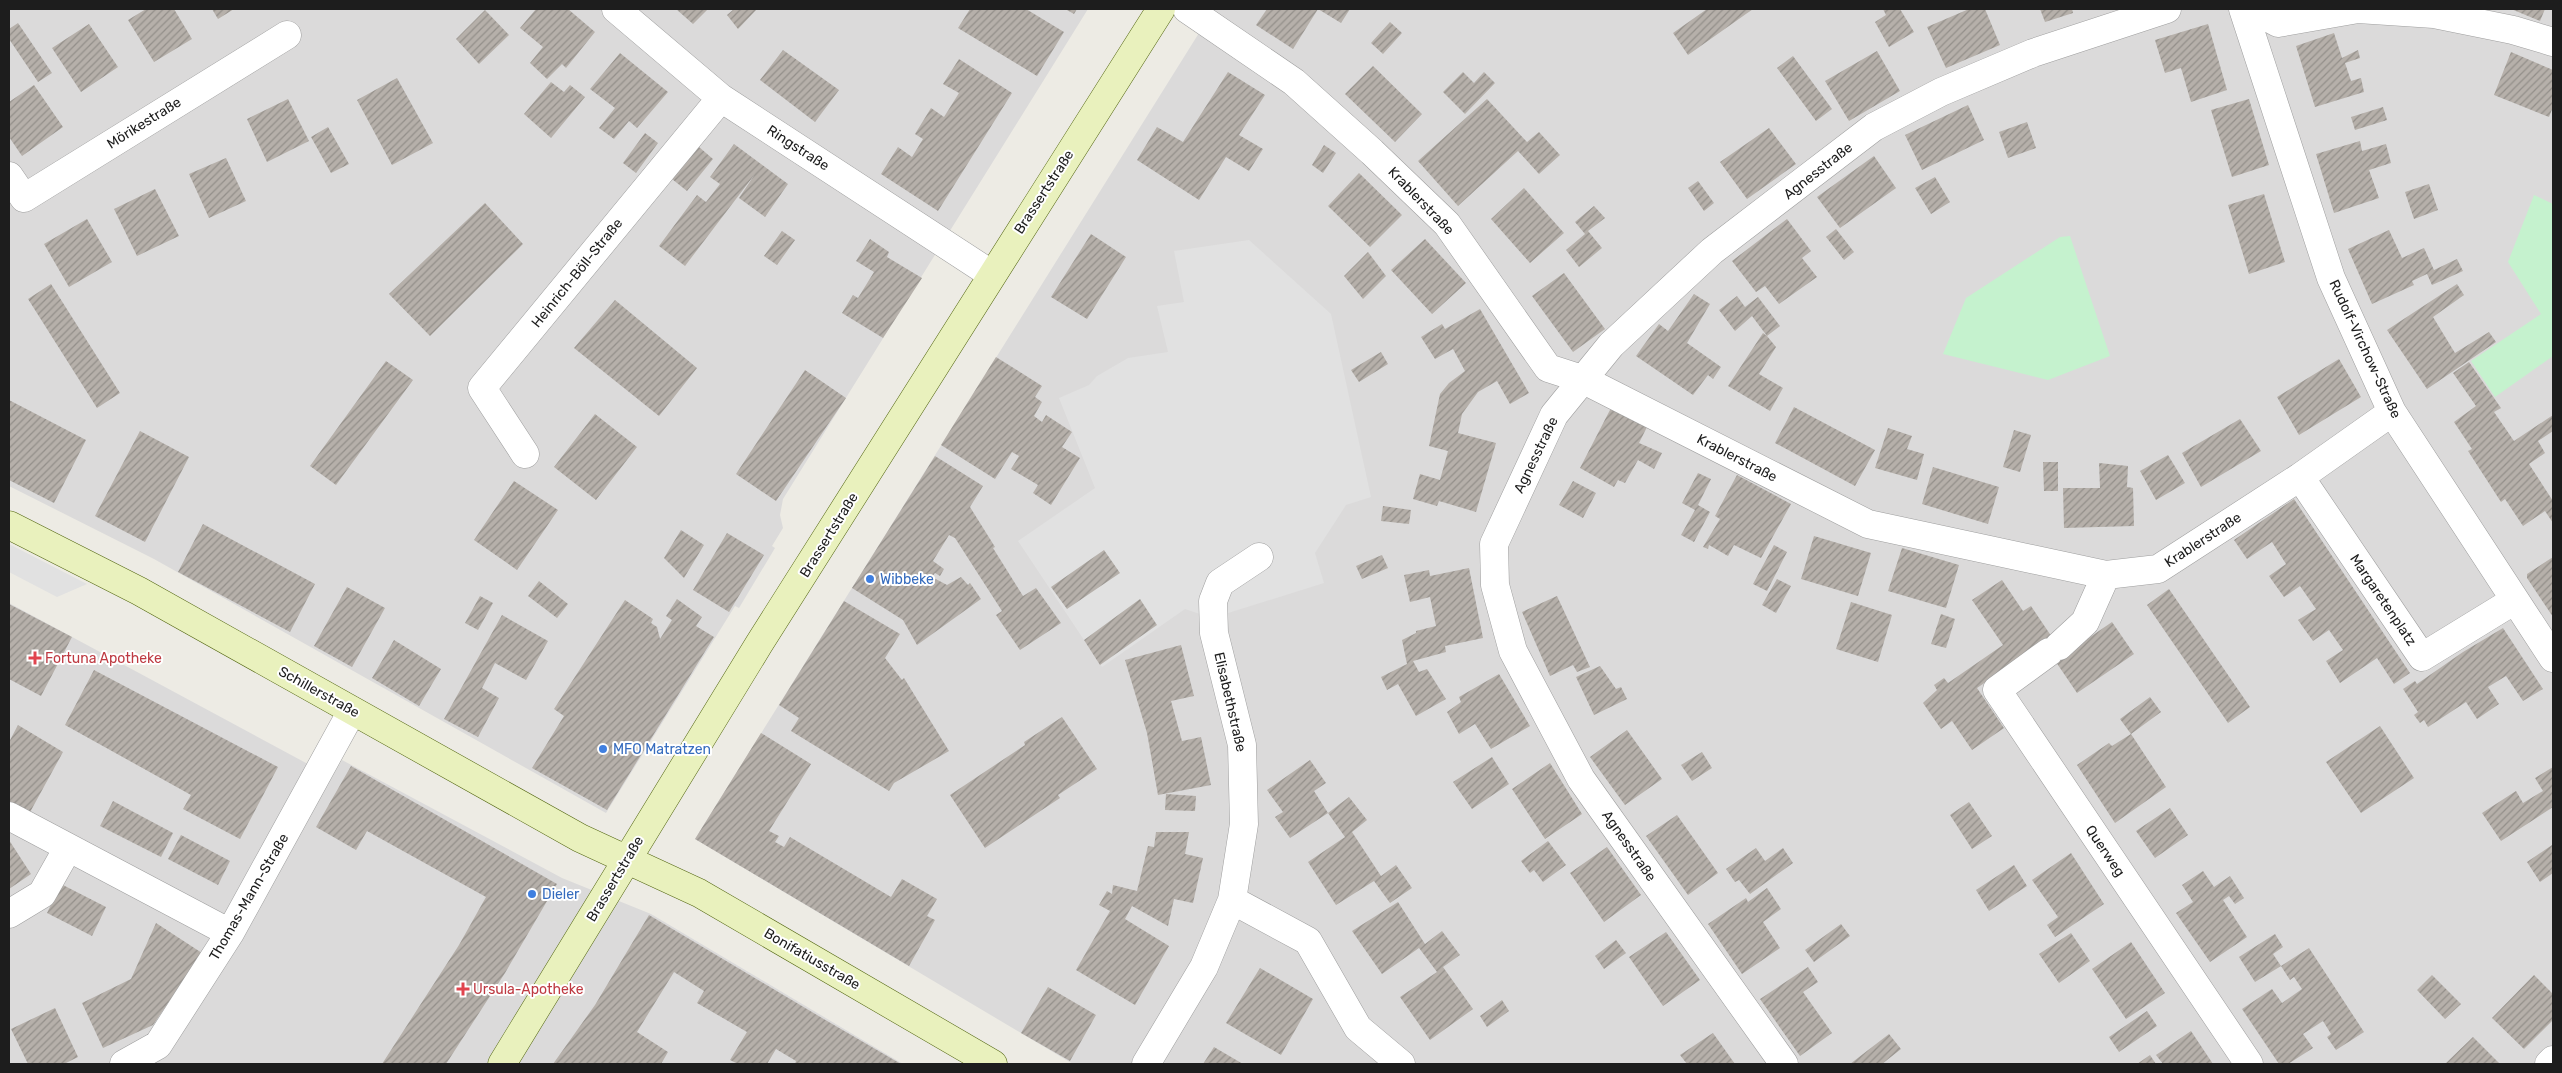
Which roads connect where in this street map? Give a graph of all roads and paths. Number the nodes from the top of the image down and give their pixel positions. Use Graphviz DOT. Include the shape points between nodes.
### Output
graph roads {
  1 [pos="616,9"];
  2 [pos="1160,9"];
  3 [pos="1187,9"];
  4 [pos="2167,9"];
  5 [pos="2243,9"];
  6 [pos="2252,9"];
  7 [pos="287,35"];
  8 [pos="2553,42"];
  9 [pos="721,98"];
  10 [pos="9,176"];
  11 [pos="991,274"];
  12 [pos="1582,379"];
  13 [pos="2392,412"];
  14 [pos="525,454"];
  15 [pos="2300,477"];
  16 [pos="9,525"];
  17 [pos="1259,557"];
  18 [pos="2106,574"];
  19 [pos="2515,600"];
  20 [pos="2553,658"];
  21 [pos="352,711"];
  22 [pos="9,816"];
  23 [pos="68,848"];
  24 [pos="628,859"];
  25 [pos="1232,900"];
  26 [pos="9,914"];
  27 [pos="230,933"];
  28 [pos="2553,1060"];
  29 [pos="124,1064"];
  30 [pos="502,1064"];
  31 [pos="993,1064"];
  32 [pos="1146,1064"];
  33 [pos="1401,1064"];
  34 [pos="1784,1064"];
  35 [pos="2249,1064"];
  36 [pos="2549,1064"];
  1 -- 9 [label="street, Ringstraße"];
  2 -- 11 [label="main road, Brassertstraße"];
  3 -- 12 [label="street, Krablerstraße" via="1294,82 1372,152 1447,224 1548,368"];
  4 -- 12 [label="street, Agnesstraße" via="2033,53 1941,92 1874,127 1712,252 1611,345"];
  5 -- 13 [label="street, Rudolf-Virchow-Straße" via="2331,278"];
  6 -- 8 [label="street" via="2278,23 2358,9 2434,14 2513,30"];
  7 -- 10 [label="street, Mörikestraße" via="24,198"];
  9 -- 11 [label="street, Ringstraße"];
  9 -- 14 [label="street, Heinrich-Böll-Straße" via="482,388"];
  11 -- 24 [label="main road, Brassertstraße"];
  12 -- 18 [label="street, Krablerstraße" via="1868,524"];
  12 -- 34 [label="street, Agnesstraße" via="1554,415 1494,544 1496,585 1513,651 1581,779"];
  13 -- 15 [label="street, Krablerstraße"];
  13 -- 19 [label="street, Rudolf-Virchow-Straße"];
  15 -- 18 [label="street, Krablerstraße" via="2158,569"];
  15 -- 19 [label="street, Margaretenplatz" via="2422,657"];
  16 -- 21 [label="main road, Schillerstraße" via="138,592"];
  17 -- 25 [label="street, Elisabethstraße" via="1220,583 1213,601 1214,633 1242,744 1244,824"];
  18 -- 35 [label="street, Querweg" via="2085,622 1997,690"];
  19 -- 20 [label="street, Rudolf-Virchow-Straße"];
  21 -- 24 [label="main road, Schillerstraße" via="580,838"];
  21 -- 27 [label="street, Thomas-Mann-Straße"];
  22 -- 23 [label="street"];
  23 -- 26 [label="street" via="42,894"];
  23 -- 27 [label="street"];
  24 -- 30 [label="main road, Brassertstraße"];
  24 -- 31 [label="main road, Bonifatiusstraße" via="699,894"];
  25 -- 32 [label="street, Elisabethstraße" via="1204,967"];
  25 -- 33 [label="street" via="1308,941 1358,1028"];
  27 -- 29 [label="street, Thomas-Mann-Straße" via="158,1045"];
  28 -- 36 [label="street"];
}
